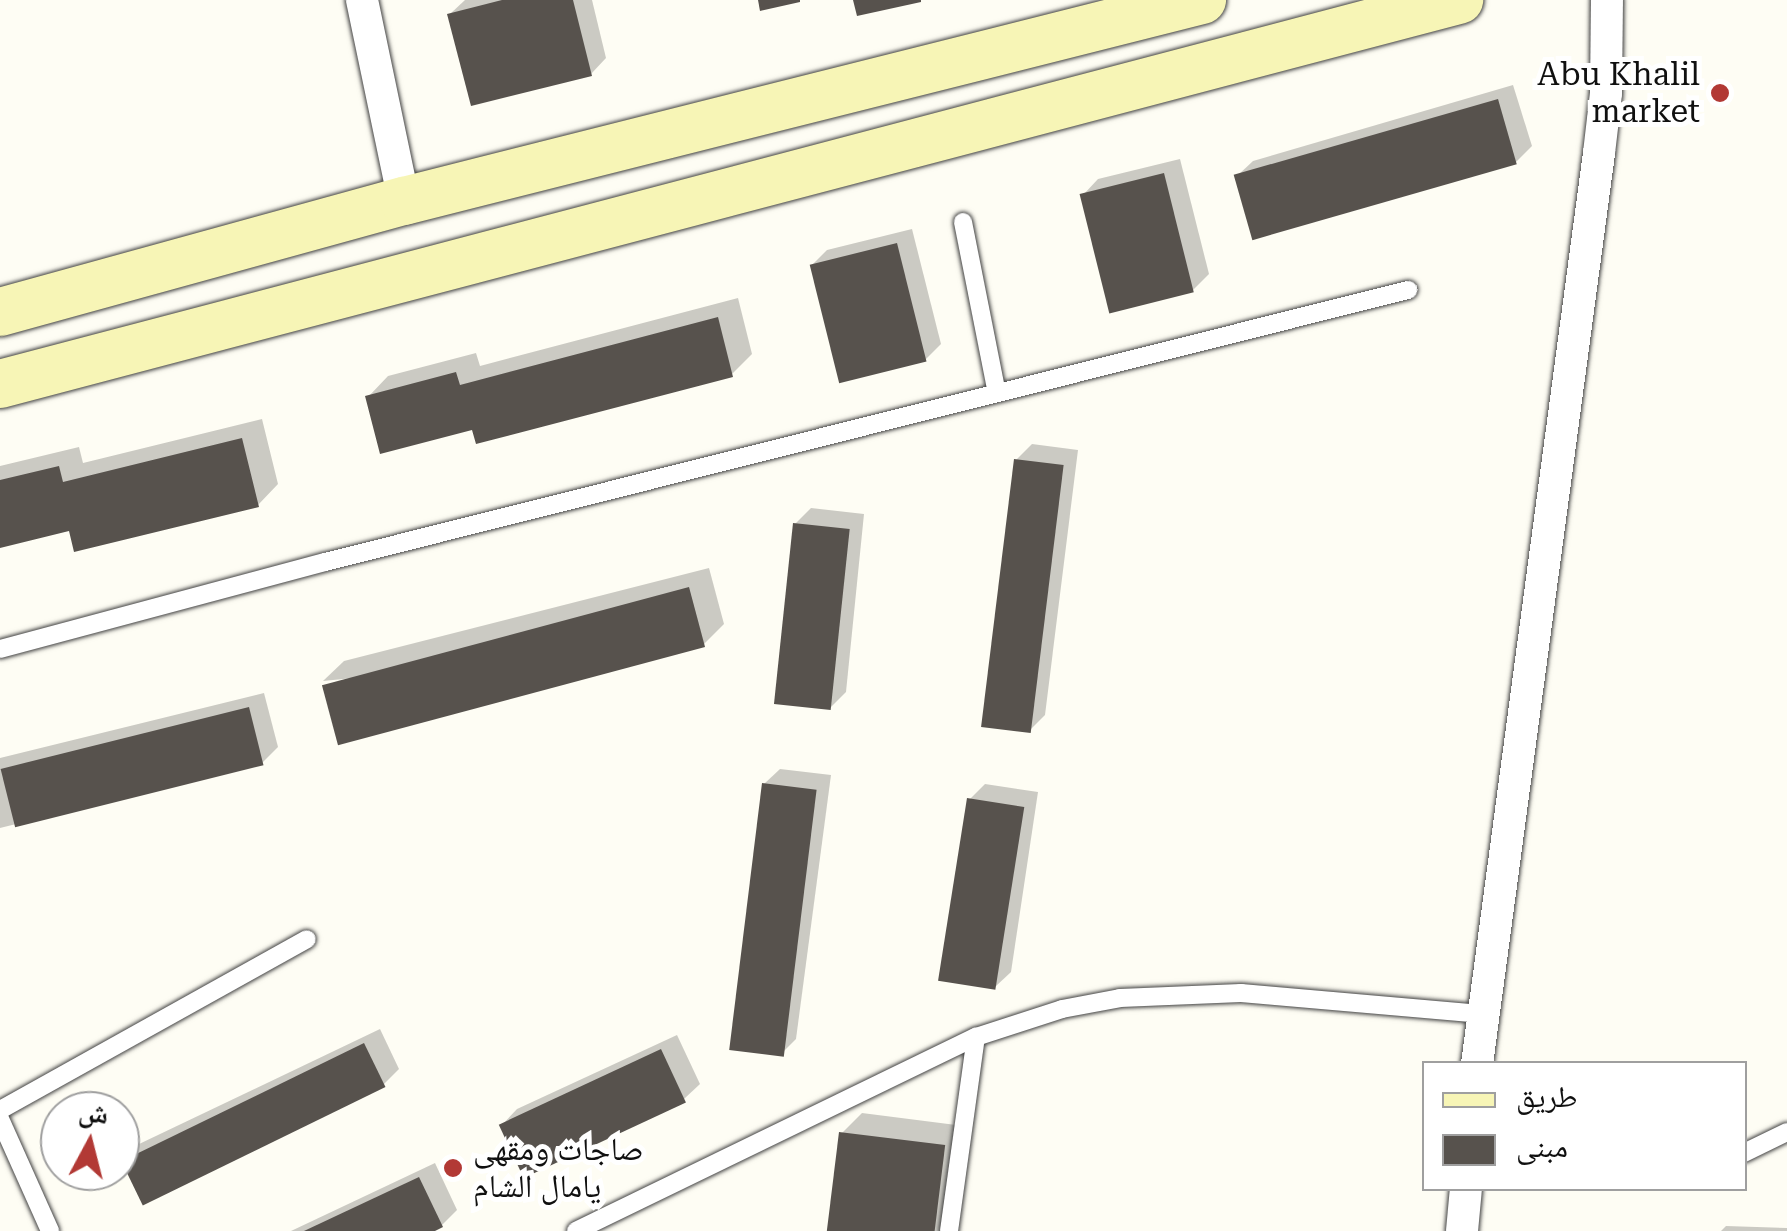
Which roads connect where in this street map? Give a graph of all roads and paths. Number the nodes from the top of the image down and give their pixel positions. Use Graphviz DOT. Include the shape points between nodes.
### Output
graph roads {
  1 [pos="362,0"];
  2 [pos="1202,0"];
  3 [pos="1459,0"];
  4 [pos="1607,0"];
  5 [pos="404,201"];
  6 [pos="963,222"];
  7 [pos="1408,290"];
  8 [pos="0,312"];
  9 [pos="0,384"];
  10 [pos="998,393"];
  11 [pos="0,649"];
  12 [pos="307,940"];
  13 [pos="1482,1014"];
  14 [pos="976,1037"];
  15 [pos="1477,1061"];
  16 [pos="0,1110"];
  17 [pos="0,1120"];
  18 [pos="1787,1132"];
  19 [pos="1747,1152"];
  20 [pos="1466,1191"];
  21 [pos="50,1231"];
  22 [pos="576,1231"];
  23 [pos="949,1231"];
  24 [pos="1462,1231"];
  1 -- 5 [label="street"];
  2 -- 5 [label="street"];
  3 -- 9 [label="street"];
  4 -- 13 [label="street" via="1599,153"];
  5 -- 8 [label="street"];
  6 -- 10 [label="lane"];
  7 -- 10 [label="lane"];
  10 -- 11 [label="lane"];
  12 -- 16 [label="lane"];
  13 -- 14 [label="lane" via="1274,995 1178,994 1062,1009"];
  13 -- 15 [label="street"];
  14 -- 22 [label="lane"];
  14 -- 23 [label="lane"];
  17 -- 21 [label="lane"];
  18 -- 19 [label="lane"];
  20 -- 24 [label="street"];
}
